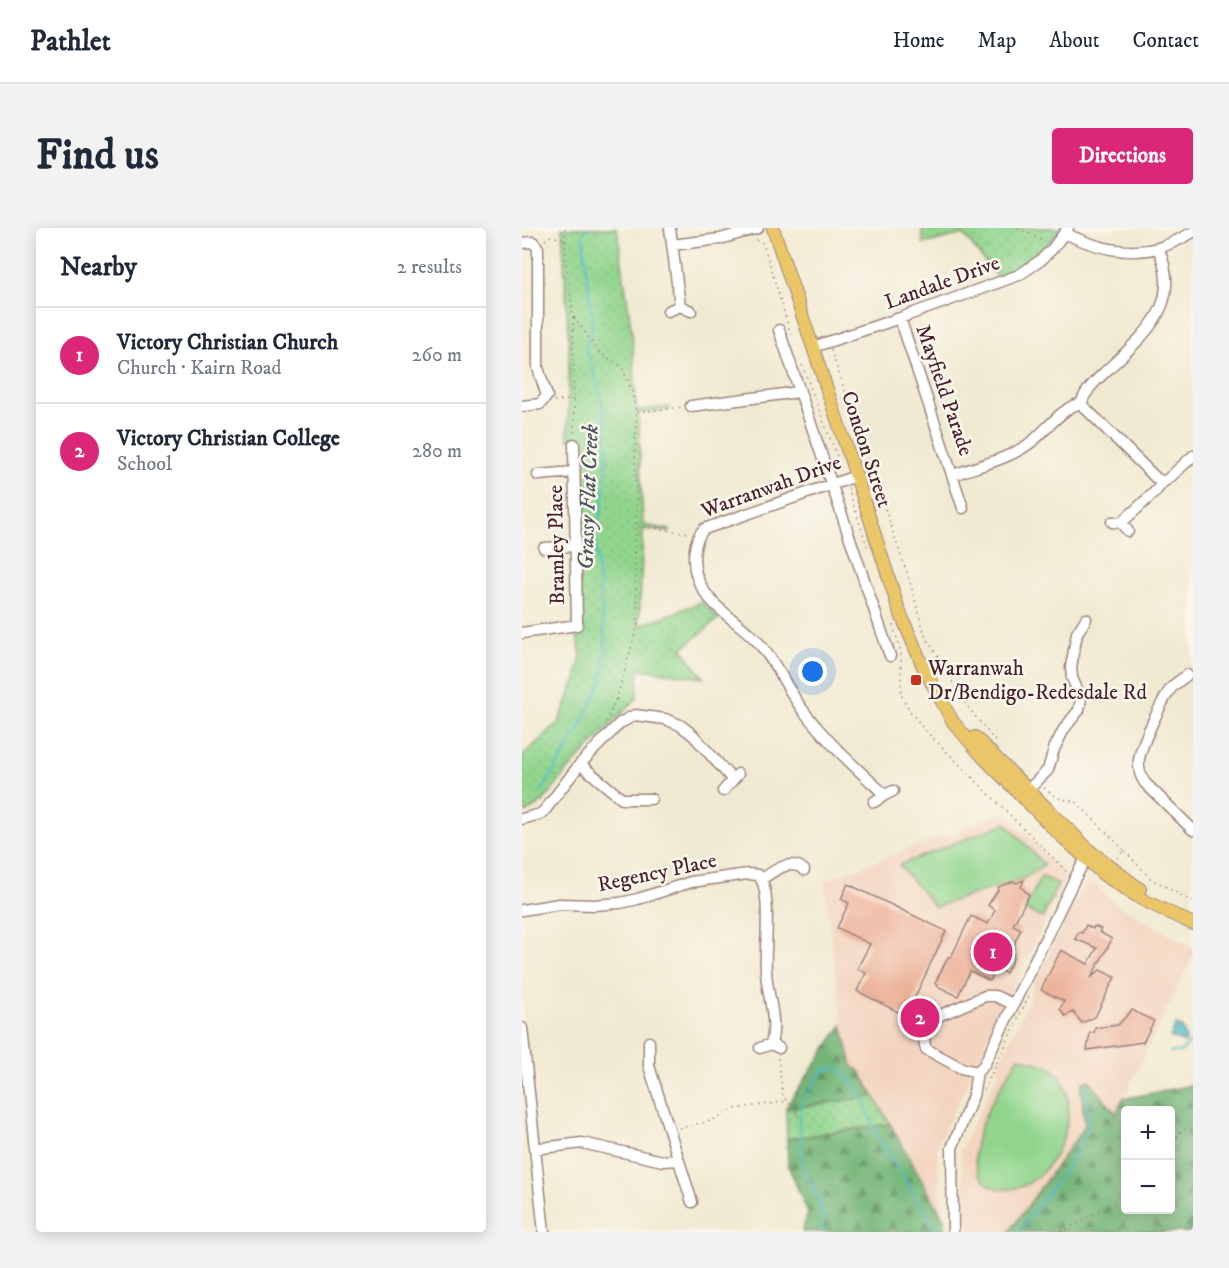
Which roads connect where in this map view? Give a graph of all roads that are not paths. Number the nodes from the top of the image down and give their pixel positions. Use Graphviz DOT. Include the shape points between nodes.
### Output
graph roads {
  1 [pos="670,228"];
  2 [pos="758,228"];
  3 [pos="773,228"];
  4 [pos="1066,230"];
  5 [pos="1193,232"];
  6 [pos="522,243"];
  7 [pos="672,245"];
  8 [pos="1158,248"];
  9 [pos="680,306"];
  10 [pos="668,311"];
  11 [pos="691,311"];
  12 [pos="900,318"];
  13 [pos="779,330"];
  14 [pos="813,347"];
  15 [pos="799,392"];
  16 [pos="1080,404"];
  17 [pos="522,406"];
  18 [pos="691,406"];
  19 [pos="574,444"];
  20 [pos="1191,462"];
  21 [pos="574,472"];
  22 [pos="953,474"];
  23 [pos="538,475"];
  24 [pos="856,476"];
  25 [pos="1162,482"];
  26 [pos="832,485"];
  27 [pos="963,508"];
  28 [pos="1120,525"];
  29 [pos="574,546"];
  30 [pos="544,548"];
  31 [pos="1086,619"];
  32 [pos="522,633"];
  33 [pos="890,656"];
  34 [pos="1186,675"];
  35 [pos="930,680"];
  36 [pos="580,764"];
  37 [pos="1032,786"];
  38 [pos="723,790"];
  39 [pos="652,800"];
  40 [pos="874,802"];
  41 [pos="522,819"];
  42 [pos="1193,830"];
  43 [pos="1088,854"];
  44 [pos="804,870"];
  45 [pos="762,879"];
  46 [pos="522,909"];
  47 [pos="1193,922"];
  48 [pos="1013,1004"];
  49 [pos="522,1028"];
  50 [pos="649,1042"];
  51 [pos="760,1048"];
  52 [pos="977,1072"];
  53 [pos="534,1149"];
  54 [pos="679,1160"];
  55 [pos="692,1202"];
  56 [pos="544,1232"];
  57 [pos="953,1232"];
  1 -- 7 [label="street"];
  2 -- 7 [label="street" via="720,239"];
  3 -- 14 [label="main road, Condon Street"];
  4 -- 8 [label="street" via="1093,245 1117,250"];
  4 -- 12 [label="street, Landale Drive" via="1041,260 1019,275"];
  5 -- 8 [label="street"];
  6 -- 17 [label="street" via="533,242 537,246 538,368 547,393 544,402"];
  7 -- 9 [label="street"];
  8 -- 16 [label="street, Mayfield Parade" via="1167,279 1155,319 1087,390"];
  9 -- 10 [label="street"];
  9 -- 11 [label="street"];
  12 -- 14 [label="street, Landale Drive"];
  12 -- 22 [label="street, Mayfield Parade"];
  13 -- 15 [label="street, Condon Street"];
  14 -- 24 [label="main road, Condon Street"];
  15 -- 18 [label="street"];
  15 -- 26 [label="street, Condon Street"];
  16 -- 22 [label="street, Mayfield Parade" via="1070,406 1032,442 1012,454"];
  16 -- 25 [label="street"];
  19 -- 21 [label="street, Bramley Place"];
  20 -- 25 [label="street"];
  21 -- 23 [label="street"];
  21 -- 29 [label="street, Bramley Place"];
  22 -- 27 [label="street, Mayfield Parade"];
  24 -- 26 [label="street, Warranwah Drive"];
  24 -- 35 [label="main road, Condon Street" via="899,610"];
  25 -- 28 [label="street"];
  26 -- 33 [label="street, Condon Street"];
  26 -- 40 [label="street, Warranwah Drive" via="696,531 695,568 702,587 719,609 755,639 802,709 839,752 889,793"];
  29 -- 30 [label="street"];
  29 -- 32 [label="street, Bramley Place" via="577,625"];
  31 -- 37 [label="street" via="1077,633 1071,670 1081,704 1054,749 1048,770"];
  34 -- 42 [label="street" via="1167,696 1140,753 1138,768 1144,783"];
  35 -- 37 [label="main road, Condon Street" via="965,726"];
  35 -- 43 [label="main road, Condon Street" via="953,722 982,756"];
  36 -- 38 [label="street" via="620,723 635,715 671,721 686,729 735,777"];
  36 -- 39 [label="street" via="622,799"];
  36 -- 41 [label="street" via="545,810"];
  37 -- 43 [label="main road, Condon Street"];
  43 -- 47 [label="main road, Condon Street"];
  43 -- 47 [label="main road, Condon Street" via="1104,875 1143,900"];
  43 -- 48 [label="street"];
  44 -- 45 [label="street" via="793,864"];
  45 -- 46 [label="street, Regency Place" via="748,874 691,882 627,902"];
  45 -- 51 [label="street" via="767,920 766,971 775,1046"];
  48 -- 52 [label="street"];
  48 -- 52 [label="street" via="985,996 936,1017 931,1023 924,1037 926,1049"];
  49 -- 53 [label="street"];
  50 -- 54 [label="street" via="649,1066"];
  52 -- 57 [label="street" via="973,1096 952,1148"];
  53 -- 54 [label="street" via="582,1143 663,1161"];
  53 -- 56 [label="street"];
  54 -- 55 [label="street"];
}
